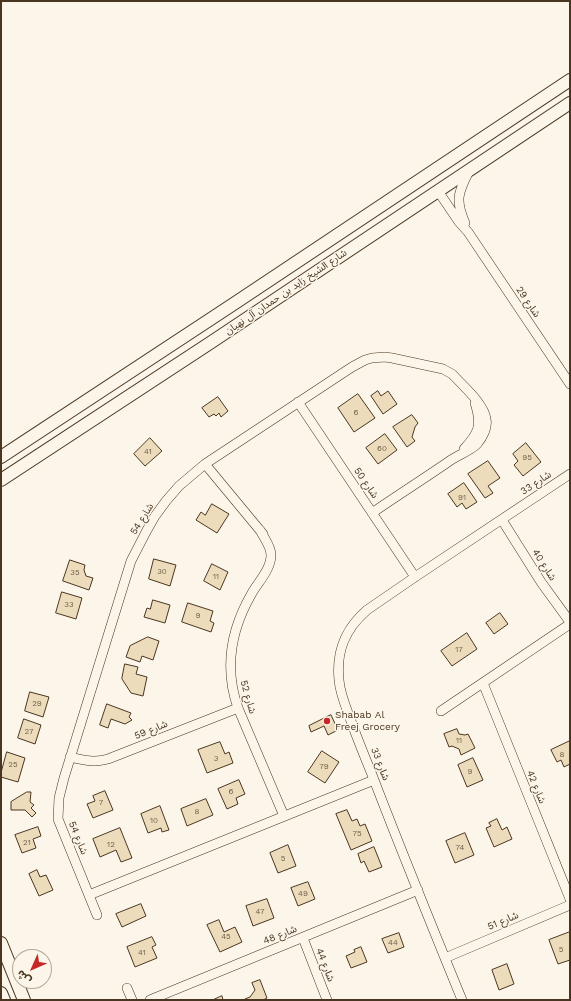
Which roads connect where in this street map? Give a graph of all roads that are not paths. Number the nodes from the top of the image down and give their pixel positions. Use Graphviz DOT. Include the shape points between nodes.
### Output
graph roads {
  1 [pos="570,80"];
  2 [pos="570,103"];
  3 [pos="469,147"];
  4 [pos="470,169"];
  5 [pos="438,191"];
  6 [pos="468,232"];
  7 [pos="570,384"];
  8 [pos="298,402"];
  9 [pos="1,457"];
  10 [pos="205,464"];
  11 [pos="570,474"];
  12 [pos="1,480"];
  13 [pos="372,513"];
  14 [pos="502,520"];
  15 [pos="415,577"];
  16 [pos="570,623"];
  17 [pos="483,683"];
  18 [pos="238,708"];
  19 [pos="441,711"];
  20 [pos="70,757"];
  21 [pos="374,780"];
  22 [pos="284,816"];
  23 [pos="418,890"];
  24 [pos="89,895"];
  25 [pos="570,898"];
  26 [pos="570,905"];
  27 [pos="97,915"];
  28 [pos="303,938"];
  29 [pos="1,943"];
  30 [pos="445,958"];
  31 [pos="127,988"];
  32 [pos="1,993"];
  33 [pos="4,1000"];
  34 [pos="24,1000"];
  35 [pos="132,1000"];
  36 [pos="150,1000"];
  37 [pos="327,1000"];
  38 [pos="462,1000"];
  1 -- 3 [label="main road, شارع الشيخ زايد بن حمدان آل نهيان"];
  2 -- 4 [label="main road, شارع الشيخ زايد بن حمدان آل نهيان"];
  3 -- 5 [label="main road" via="458,161 437,176"];
  3 -- 9 [label="main road, شارع الشيخ زايد بن حمدان آل نهيان"];
  4 -- 5 [label="main road, شارع الشيخ زايد بن حمدان آل نهيان"];
  4 -- 6 [label="street, شارع 29" via="459,198 459,209"];
  5 -- 6 [label="street, شارع 29"];
  5 -- 12 [label="main road, شارع الشيخ زايد بن حمدان آل نهيان"];
  6 -- 7 [label="street, شارع 29"];
  8 -- 10 [label="street, شارع 54"];
  8 -- 13 [label="street, شارع 50"];
  8 -- 13 [label="street, شارع 54" via="358,363 385,357 443,369 452,374 472,396 478,414 478,428 471,441 454,458"];
  10 -- 18 [label="street, شارع 52" via="260,530 271,554 269,565 241,617 232,649 230,669"];
  10 -- 20 [label="street, شارع 54" via="166,501 146,530 131,561"];
  11 -- 14 [label="street, شارع 33"];
  13 -- 15 [label="street, شارع 50"];
  14 -- 15 [label="street, شارع 33"];
  14 -- 16 [label="street, شارع 40"];
  15 -- 21 [label="street, شارع 33" via="360,616 349,630 340,653 340,690"];
  16 -- 17 [label="street"];
  17 -- 19 [label="street"];
  17 -- 25 [label="street, شارع 42"];
  18 -- 20 [label="street, شارع 59" via="108,759 92,761"];
  18 -- 22 [label="street, شارع 52"];
  20 -- 24 [label="street, شارع 54" via="61,788 58,819"];
  21 -- 22 [label="street"];
  21 -- 23 [label="street, شارع 33"];
  22 -- 24 [label="street"];
  23 -- 28 [label="street, شارع 48"];
  23 -- 30 [label="street, شارع 33"];
  24 -- 27 [label="street, شارع 54"];
  26 -- 30 [label="street, شارع 51"];
  28 -- 36 [label="street, شارع 48"];
  28 -- 37 [label="street, شارع 44"];
  29 -- 34 [label="main road"];
  30 -- 38 [label="street, شارع 33"];
  31 -- 35 [label="street"];
  32 -- 33 [label="main road"];
}
